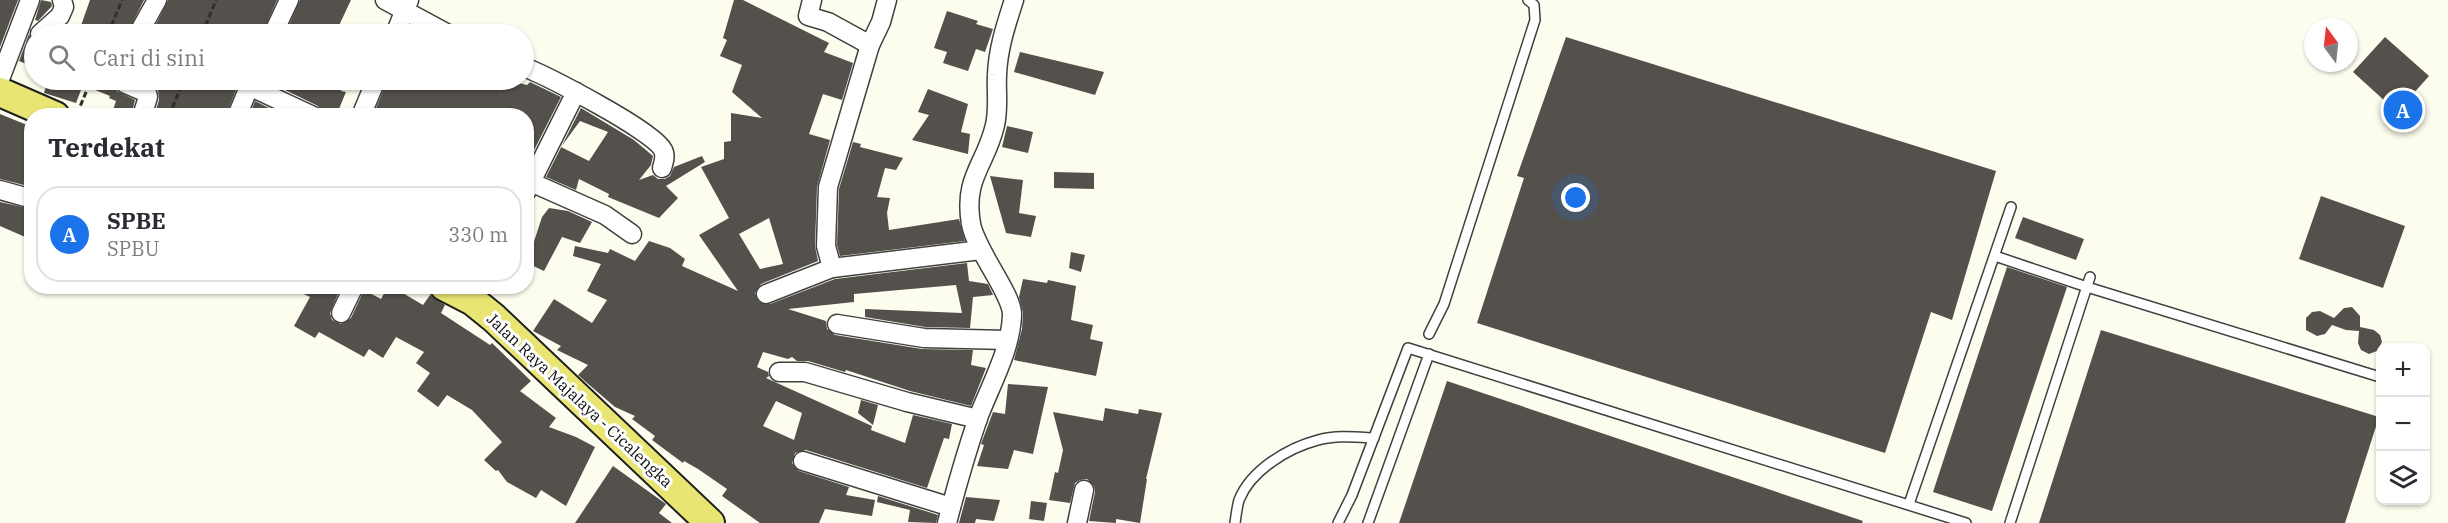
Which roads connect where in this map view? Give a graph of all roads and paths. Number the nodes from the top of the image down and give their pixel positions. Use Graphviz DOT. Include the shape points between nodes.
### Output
graph roads {
  1 [pos="30,0"];
  2 [pos="62,0"];
  3 [pos="122,0"];
  4 [pos="157,0"];
  5 [pos="216,0"];
  6 [pos="289,0"];
  7 [pos="386,0"];
  8 [pos="812,0"];
  9 [pos="887,0"];
  10 [pos="1014,0"];
  11 [pos="1528,0"];
  12 [pos="407,6"];
  13 [pos="51,24"];
  14 [pos="112,24"];
  15 [pos="144,24"];
  16 [pos="206,24"];
  17 [pos="278,24"];
  18 [pos="399,24"];
  19 [pos="433,24"];
  20 [pos="24,43"];
  21 [pos="870,45"];
  22 [pos="11,49"];
  23 [pos="534,71"];
  24 [pos="0,79"];
  25 [pos="87,90"];
  26 [pos="140,90"];
  27 [pos="180,90"];
  28 [pos="248,90"];
  29 [pos="264,90"];
  30 [pos="372,90"];
  31 [pos="0,92"];
  32 [pos="576,92"];
  33 [pos="37,108"];
  34 [pos="80,108"];
  35 [pos="145,108"];
  36 [pos="172,108"];
  37 [pos="240,108"];
  38 [pos="298,108"];
  39 [pos="364,108"];
  40 [pos="662,168"];
  41 [pos="534,173"];
  42 [pos="534,187"];
  43 [pos="0,190"];
  44 [pos="24,197"];
  45 [pos="2011,207"];
  46 [pos="632,234"];
  47 [pos="981,250"];
  48 [pos="1995,256"];
  49 [pos="832,268"];
  50 [pos="2088,282"];
  51 [pos="350,294"];
  52 [pos="477,294"];
  53 [pos="766,294"];
  54 [pos="341,313"];
  55 [pos="837,324"];
  56 [pos="1429,334"];
  57 [pos="1007,340"];
  58 [pos="1429,354"];
  59 [pos="779,372"];
  60 [pos="2376,376"];
  61 [pos="978,419"];
  62 [pos="1374,438"];
  63 [pos="803,461"];
  64 [pos="1084,490"];
  65 [pos="1909,504"];
  66 [pos="949,515"];
  67 [pos="710,523"];
  68 [pos="1077,523"];
  69 [pos="1235,523"];
  70 [pos="1338,523"];
  71 [pos="1368,523"];
  72 [pos="1966,523"];
  73 [pos="2010,523"];
  1 -- 22 [label="street"];
  2 -- 13 [label="street" via="60,16"];
  3 -- 14 [label="path"];
  4 -- 15 [label="street"];
  5 -- 16 [label="path"];
  6 -- 17 [label="street"];
  7 -- 12 [label="street"];
  8 -- 21 [label="street" via="808,16 828,22"];
  9 -- 21 [label="street"];
  10 -- 47 [label="street" via="1001,40 995,127 970,192 972,227"];
  11 -- 56 [label="lane" via="1534,5 1535,20 1444,304"];
  12 -- 18 [label="street"];
  12 -- 19 [label="street"];
  20 -- 22 [label="street"];
  21 -- 49 [label="street" via="828,186 826,246"];
  22 -- 24 [label="street"];
  23 -- 32 [label="street"];
  25 -- 34 [label="path"];
  26 -- 35 [label="street" via="147,93"];
  27 -- 36 [label="path"];
  28 -- 37 [label="street"];
  29 -- 38 [label="street"];
  30 -- 39 [label="street"];
  31 -- 33 [label="main road"];
  32 -- 40 [label="street" via="660,145 665,158"];
  32 -- 41 [label="street"];
  42 -- 46 [label="street" via="605,215"];
  43 -- 44 [label="street"];
  45 -- 48 [label="lane"];
  47 -- 49 [label="street"];
  47 -- 57 [label="street" via="1011,308"];
  48 -- 50 [label="lane"];
  48 -- 65 [label="lane"];
  49 -- 53 [label="street"];
  50 -- 60 [label="lane"];
  50 -- 73 [label="lane"];
  51 -- 54 [label="street"];
  52 -- 67 [label="main road, Jalan Raya Majalaya - Cicalengka" via="494,318"];
  55 -- 57 [label="street" via="924,338"];
  57 -- 61 [label="street"];
  58 -- 62 [label="lane" via="1408,348"];
  58 -- 65 [label="lane"];
  58 -- 71 [label="lane"];
  59 -- 61 [label="street" via="805,372"];
  61 -- 66 [label="street"];
  62 -- 69 [label="lane" via="1318,439 1269,463 1239,500"];
  62 -- 70 [label="lane"];
  63 -- 66 [label="street"];
  64 -- 68 [label="street"];
  65 -- 72 [label="lane"];
}
